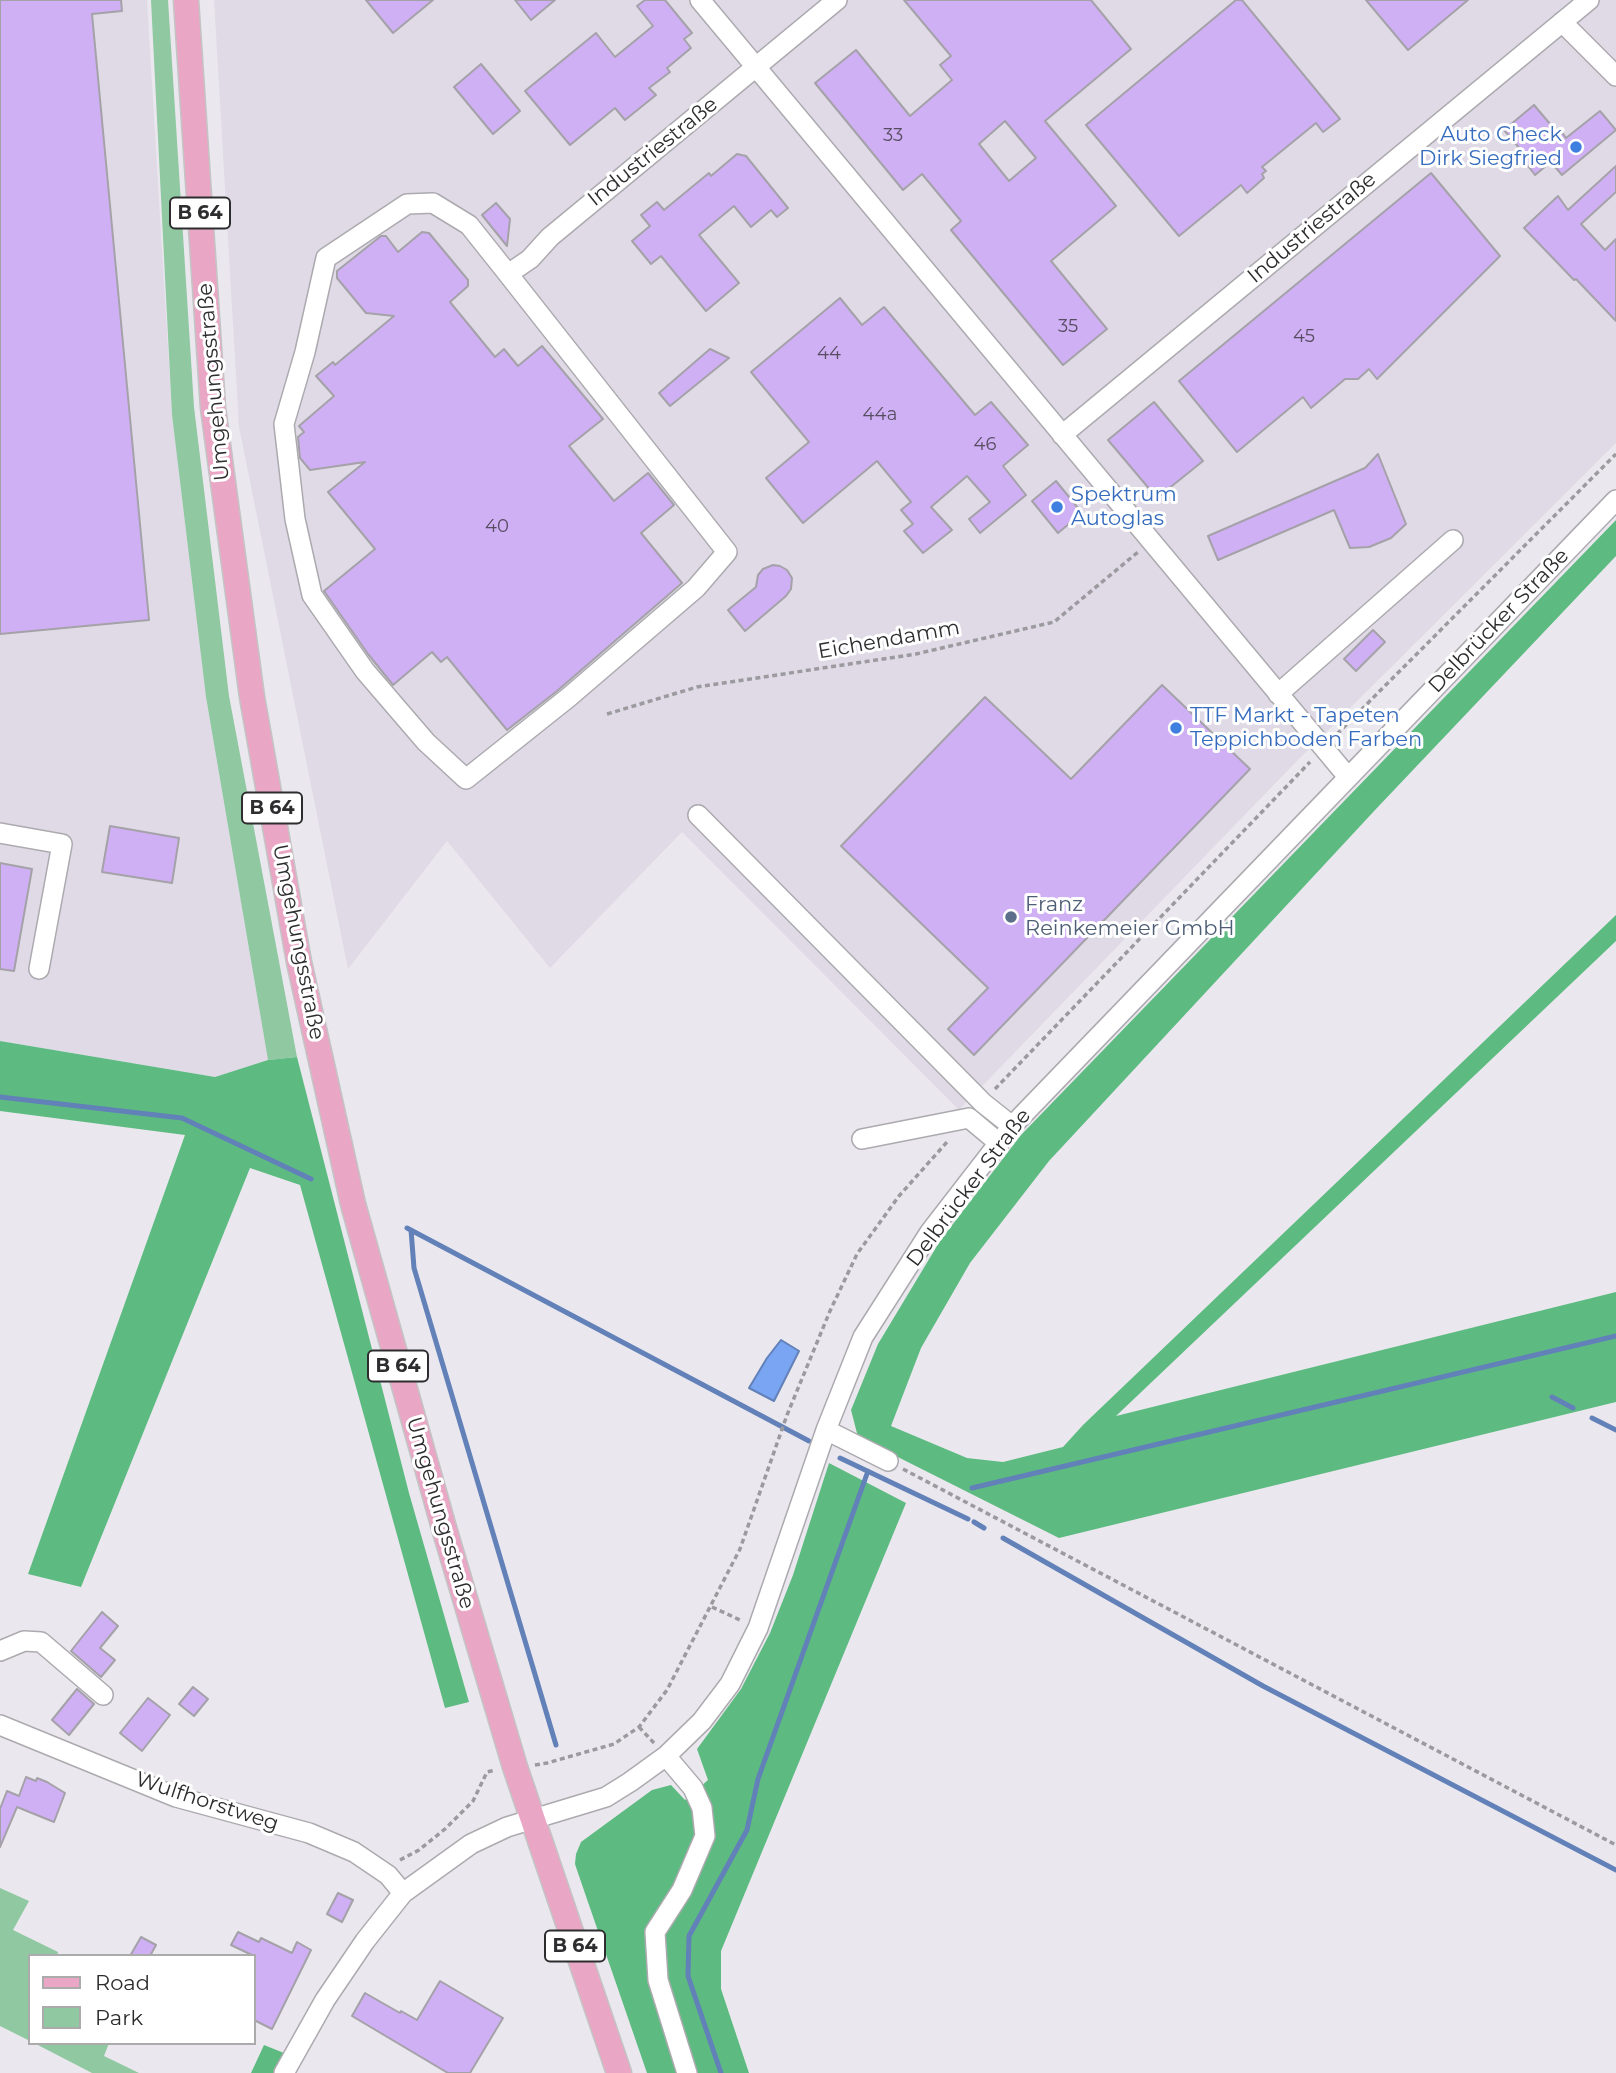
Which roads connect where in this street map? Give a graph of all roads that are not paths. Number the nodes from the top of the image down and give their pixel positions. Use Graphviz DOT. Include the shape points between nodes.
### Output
graph roads {
  1 [pos="186,0"];
  2 [pos="700,0"];
  3 [pos="837,0"];
  4 [pos="1589,0"];
  5 [pos="1562,22"];
  6 [pos="756,67"];
  7 [pos="1616,76"];
  8 [pos="508,274"];
  9 [pos="1062,435"];
  10 [pos="1616,500"];
  11 [pos="1453,540"];
  12 [pos="1278,694"];
  13 [pos="1348,777"];
  14 [pos="698,815"];
  15 [pos="0,833"];
  16 [pos="39,969"];
  17 [pos="1012,1126"];
  18 [pos="862,1139"];
  19 [pos="999,1143"];
  20 [pos="826,1430"];
  21 [pos="888,1461"];
  22 [pos="0,1651"];
  23 [pos="103,1695"];
  24 [pos="0,1725"];
  25 [pos="666,1756"];
  26 [pos="532,1819"];
  27 [pos="403,1893"];
  28 [pos="284,2073"];
  29 [pos="619,2073"];
  30 [pos="687,2073"];
  1 -- 26 [label="main road, Umgehungsstraße / B 64" via="213,408 252,697 299,962 353,1204 447,1541"];
  2 -- 6 [label="street"];
  3 -- 6 [label="street, Industriestraße"];
  4 -- 5 [label="street, Industriestraße"];
  5 -- 7 [label="street"];
  5 -- 9 [label="street, Industriestraße"];
  6 -- 8 [label="street, Industriestraße"];
  6 -- 9 [label="street"];
  8 -- 8 [label="street" via="727,552 696,588 466,779 426,742 374,681 312,595 295,519 284,424 326,258 407,204 433,203 469,225"];
  9 -- 12 [label="street"];
  10 -- 13 [label="street, Delbrücker Straße"];
  11 -- 12 [label="street"];
  12 -- 13 [label="street"];
  13 -- 17 [label="street, Delbrücker Straße"];
  14 -- 17 [label="street"];
  15 -- 16 [label="street" via="62,844"];
  17 -- 19 [label="street, Delbrücker Straße"];
  18 -- 19 [label="street" via="969,1118"];
  19 -- 20 [label="street, Delbrücker Straße" via="930,1232 863,1337"];
  20 -- 21 [label="street"];
  20 -- 25 [label="street, Delbrücker Straße" via="758,1628 730,1684 702,1721"];
  22 -- 23 [label="street" via="24,1641 41,1642"];
  24 -- 27 [label="street, Wulfhorstweg" via="176,1797 309,1833 343,1847 387,1875"];
  25 -- 26 [label="street, Delbrücker Straße" via="606,1797"];
  25 -- 30 [label="street" via="693,1788 702,1808 705,1836 682,1890 655,1932 658,1980"];
  26 -- 27 [label="street, Delbrücker Straße" via="471,1844"];
  26 -- 29 [label="main road, B 64"];
  27 -- 28 [label="street, Delbrücker Straße" via="332,1990"];
}
